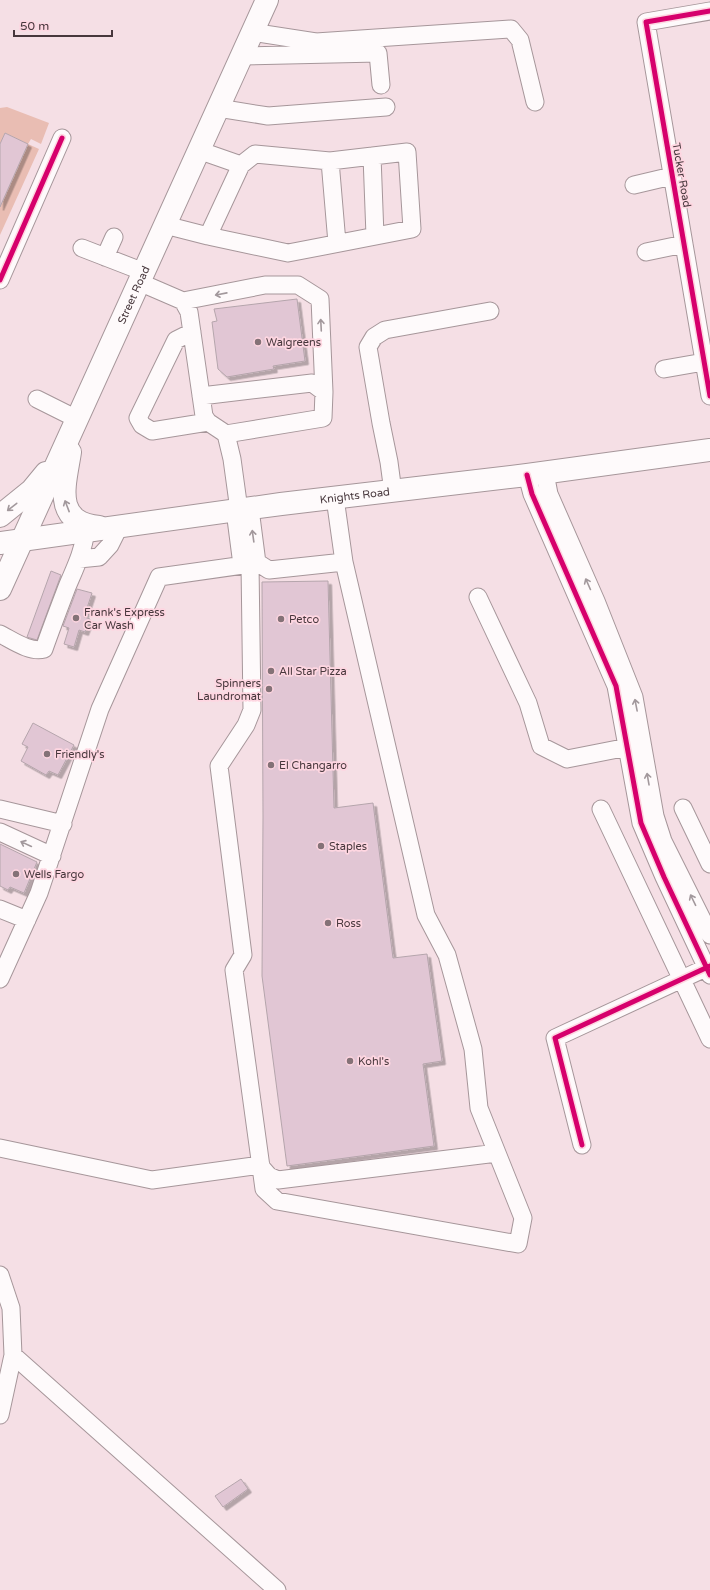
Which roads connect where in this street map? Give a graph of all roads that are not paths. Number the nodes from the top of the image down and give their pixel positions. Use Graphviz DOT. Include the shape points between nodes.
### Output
graph roads {
  1 [pos="267,0"];
  2 [pos="710,11"];
  3 [pos="252,32"];
  4 [pos="241,56"];
  5 [pos="381,84"];
  6 [pos="535,102"];
  7 [pos="386,107"];
  8 [pos="218,108"];
  9 [pos="62,138"];
  10 [pos="198,150"];
  11 [pos="372,156"];
  12 [pos="330,161"];
  13 [pos="241,165"];
  14 [pos="672,176"];
  15 [pos="634,185"];
  16 [pos="165,225"];
  17 [pos="208,236"];
  18 [pos="375,236"];
  19 [pos="114,237"];
  20 [pos="337,243"];
  21 [pos="684,244"];
  22 [pos="82,248"];
  23 [pos="646,252"];
  24 [pos="105,257"];
  25 [pos="141,277"];
  26 [pos="0,280"];
  27 [pos="183,301"];
  28 [pos="490,310"];
  29 [pos="192,332"];
  30 [pos="704,362"];
  31 [pos="664,370"];
  32 [pos="324,392"];
  33 [pos="201,396"];
  34 [pos="710,396"];
  35 [pos="37,399"];
  36 [pos="76,422"];
  37 [pos="208,422"];
  38 [pos="226,434"];
  39 [pos="65,446"];
  40 [pos="710,450"];
  41 [pos="536,474"];
  42 [pos="393,492"];
  43 [pos="335,498"];
  44 [pos="241,510"];
  45 [pos="0,516"];
  46 [pos="115,527"];
  47 [pos="86,531"];
  48 [pos="23,539"];
  49 [pos="0,543"];
  50 [pos="79,559"];
  51 [pos="344,562"];
  52 [pos="249,564"];
  53 [pos="0,589"];
  54 [pos="478,597"];
  55 [pos="0,634"];
  56 [pos="634,746"];
  57 [pos="683,808"];
  58 [pos="601,809"];
  59 [pos="2,810"];
  60 [pos="63,824"];
  61 [pos="0,832"];
  62 [pos="52,856"];
  63 [pos="710,864"];
  64 [pos="0,909"];
  65 [pos="27,920"];
  66 [pos="710,935"];
  67 [pos="709,970"];
  68 [pos="0,979"];
  69 [pos="682,980"];
  70 [pos="710,1039"];
  71 [pos="582,1145"];
  72 [pos="0,1148"];
  73 [pos="497,1153"];
  74 [pos="261,1166"];
  75 [pos="0,1274"];
  76 [pos="13,1355"];
  77 [pos="0,1415"];
  78 [pos="277,1590"];
  1 -- 3 [label="main road, Street Road"];
  2 -- 14 [label="street, Tucker Road" via="646,22"];
  3 -- 4 [label="main road, Street Road"];
  3 -- 6 [label="street" via="316,42 511,29 520,40"];
  4 -- 5 [label="street" via="378,53"];
  4 -- 8 [label="main road, Street Road"];
  7 -- 8 [label="street" via="268,116"];
  8 -- 10 [label="main road, Street Road"];
  9 -- 26 [label="street"];
  10 -- 13 [label="street"];
  10 -- 16 [label="main road, Street Road"];
  11 -- 12 [label="street"];
  11 -- 18 [label="street"];
  11 -- 18 [label="street" via="407,152 412,229"];
  12 -- 13 [label="street" via="255,154"];
  12 -- 20 [label="street"];
  13 -- 17 [label="street"];
  14 -- 15 [label="street"];
  14 -- 21 [label="street, Tucker Road"];
  16 -- 17 [label="street"];
  16 -- 25 [label="main road, Street Road"];
  17 -- 20 [label="street" via="288,253"];
  18 -- 20 [label="street"];
  19 -- 24 [label="street"];
  21 -- 23 [label="street"];
  21 -- 30 [label="street, Tucker Road"];
  22 -- 24 [label="street"];
  24 -- 25 [label="street"];
  25 -- 27 [label="street"];
  25 -- 36 [label="main road, Street Road"];
  27 -- 29 [label="street" via="190,312"];
  32 -- 27 [label="street, one-way" via="320,300 298,285 265,285"];
  28 -- 42 [label="street" via="385,330 374,337 368,347"];
  29 -- 33 [label="street"];
  29 -- 37 [label="street" via="176,340 138,418 152,431"];
  30 -- 31 [label="street"];
  30 -- 34 [label="street, Tucker Road"];
  32 -- 33 [label="street" via="312,383"];
  32 -- 38 [label="street" via="323,418"];
  33 -- 37 [label="street" via="204,416"];
  35 -- 36 [label="street"];
  36 -- 39 [label="main road, Street Road"];
  46 -- 36 [label="main road, one-way" via="86,526 76,520 64,502"];
  37 -- 38 [label="street"];
  38 -- 44 [label="street"];
  39 -- 45 [label="main road, one-way" via="32,490"];
  39 -- 48 [label="main road, Street Road"];
  40 -- 41 [label="main road, Knights Road"];
  41 -- 42 [label="main road, Knights Road"];
  41 -- 56 [label="street" via="532,494 616,686"];
  42 -- 43 [label="main road, Knights Road"];
  43 -- 44 [label="main road, Knights Road"];
  43 -- 51 [label="street"];
  44 -- 46 [label="main road, Knights Road"];
  44 -- 52 [label="street"];
  46 -- 47 [label="main road, Knights Road"];
  46 -- 50 [label="street" via="110,545 99,557"];
  47 -- 48 [label="main road, Knights Road"];
  47 -- 50 [label="street"];
  48 -- 49 [label="main road, Knights Road"];
  48 -- 53 [label="main road, Street Road"];
  50 -- 55 [label="street" via="44,649 33,650"];
  51 -- 52 [label="street" via="269,570"];
  51 -- 73 [label="street" via="426,915 447,956 473,1049 479,1108"];
  52 -- 60 [label="street" via="159,576 100,709"];
  52 -- 74 [label="street" via="252,710 246,725 219,766 243,955 234,970"];
  54 -- 56 [label="street" via="528,703 541,746 567,759"];
  66 -- 56 [label="street, one-way" via="663,840"];
  56 -- 67 [label="street" via="641,823"];
  57 -- 63 [label="street"];
  58 -- 69 [label="street"];
  59 -- 60 [label="street"];
  60 -- 62 [label="street"];
  62 -- 61 [label="street, one-way"];
  62 -- 65 [label="street"];
  64 -- 65 [label="street"];
  65 -- 68 [label="street"];
  67 -- 69 [label="street"];
  69 -- 70 [label="street"];
  69 -- 71 [label="street" via="555,1038"];
  72 -- 74 [label="street" via="152,1180"];
  73 -- 74 [label="street" via="278,1180 269,1176"];
  73 -- 74 [label="street" via="522,1218 518,1244 277,1201 264,1189"];
  75 -- 76 [label="street" via="11,1308"];
  76 -- 77 [label="street"];
  76 -- 78 [label="street"];
}
